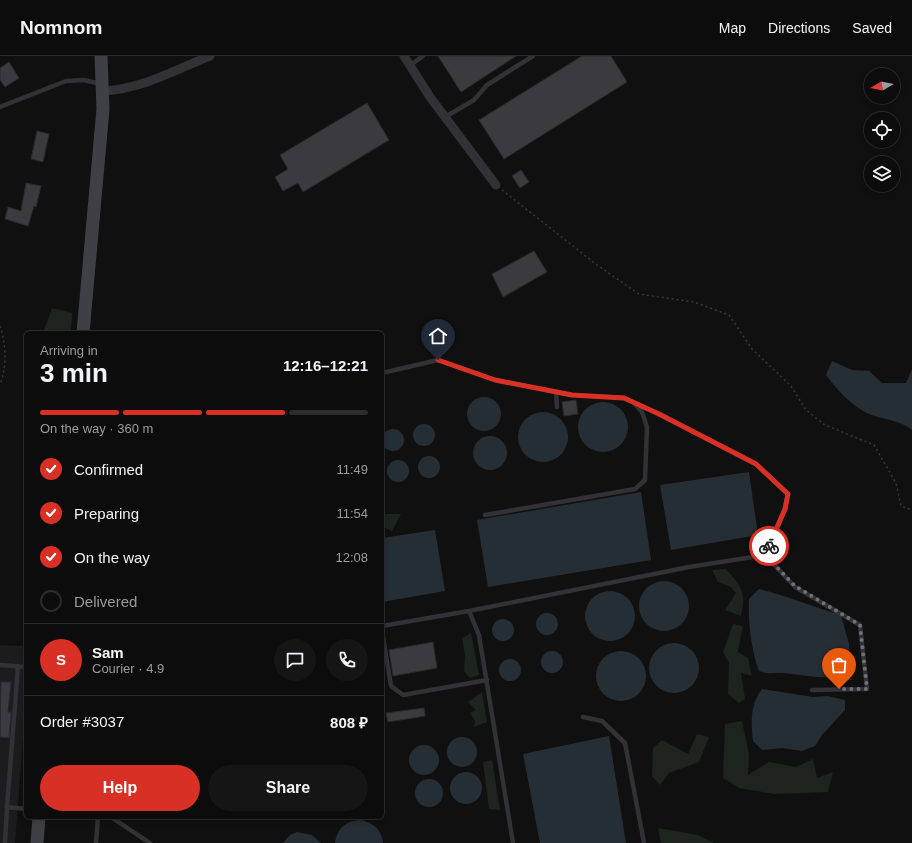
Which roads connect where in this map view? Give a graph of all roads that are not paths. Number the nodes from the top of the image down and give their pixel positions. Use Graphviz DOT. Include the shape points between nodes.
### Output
graph roads {
  1 [pos="101,56"];
  2 [pos="210,56"];
  3 [pos="404,56"];
  4 [pos="423,56"];
  5 [pos="533,56"];
  6 [pos="411,65"];
  7 [pos="102,87"];
  8 [pos="0,107"];
  9 [pos="445,117"];
  10 [pos="496,185"];
  11 [pos="83,331"];
  12 [pos="384,373"];
  13 [pos="556,392"];
  14 [pos="632,401"];
  15 [pos="557,408"];
  16 [pos="485,515"];
  17 [pos="765,555"];
  18 [pos="469,610"];
  19 [pos="384,626"];
  20 [pos="384,642"];
  21 [pos="0,665"];
  22 [pos="18,666"];
  23 [pos="24,666"];
  24 [pos="487,680"];
  25 [pos="812,690"];
  26 [pos="583,717"];
  27 [pos="7,807"];
  28 [pos="24,809"];
  29 [pos="39,819"];
  30 [pos="98,819"];
  31 [pos="114,819"];
  32 [pos="5,843"];
  33 [pos="36,843"];
  34 [pos="96,843"];
  35 [pos="150,843"];
  36 [pos="513,843"];
  37 [pos="644,843"];
  1 -- 7 [label="street"];
  2 -- 7 [label="street" via="138,86 119,91"];
  3 -- 6 [label="street"];
  4 -- 6 [label="lane"];
  5 -- 9 [label="lane" via="487,85 474,100"];
  6 -- 9 [label="street"];
  7 -- 8 [label="lane" via="84,80 66,81"];
  7 -- 11 [label="street" via="103,109"];
  9 -- 10 [label="street"];
  12 -- 13 [label="lane" via="438,360 495,380"];
  13 -- 14 [label="lane" via="624,398"];
  13 -- 15 [label="lane"];
  14 -- 16 [label="lane" via="642,412 647,427 645,480 635,489"];
  14 -- 17 [label="lane" via="756,464 788,494 785,509"];
  17 -- 18 [label="lane" via="689,567"];
  17 -- 25 [label="lane" via="795,586 860,625 867,689"];
  18 -- 19 [label="lane"];
  18 -- 24 [label="lane" via="479,634"];
  20 -- 24 [label="lane" via="391,686 403,695"];
  21 -- 22 [label="lane"];
  22 -- 23 [label="lane"];
  22 -- 27 [label="lane"];
  24 -- 36 [label="lane"];
  26 -- 37 [label="lane" via="602,721 625,744"];
  27 -- 28 [label="lane"];
  27 -- 32 [label="lane"];
  29 -- 33 [label="street"];
  30 -- 34 [label="lane"];
  31 -- 35 [label="lane"];
}
